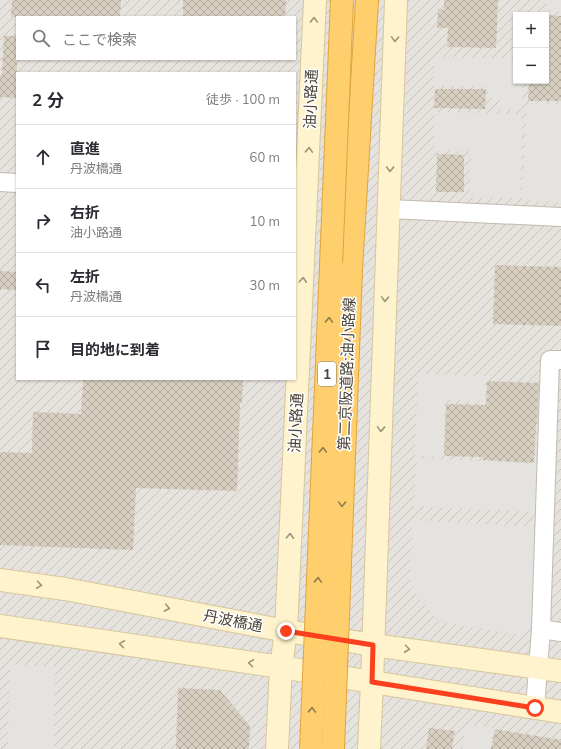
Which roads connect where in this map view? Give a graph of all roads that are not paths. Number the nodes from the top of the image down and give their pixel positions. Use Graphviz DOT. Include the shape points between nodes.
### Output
graph roads {
  1 [pos="315,0"];
  2 [pos="342,0"];
  3 [pos="367,0"];
  4 [pos="396,0"];
  5 [pos="0,182"];
  6 [pos="16,183"];
  7 [pos="301,199"];
  8 [pos="389,209"];
  9 [pos="561,217"];
  10 [pos="296,343"];
  11 [pos="561,360"];
  12 [pos="295,380"];
  13 [pos="0,580"];
  14 [pos="0,626"];
  15 [pos="541,629"];
  16 [pos="286,631"];
  17 [pos="561,632"];
  18 [pos="373,645"];
  19 [pos="281,667"];
  20 [pos="539,667"];
  21 [pos="561,671"];
  22 [pos="372,682"];
  23 [pos="535,708"];
  24 [pos="561,712"];
  25 [pos="277,749"];
  26 [pos="311,749"];
  27 [pos="333,749"];
  28 [pos="369,749"];
  7 -- 1 [label="street, 油小路通, one-way"];
  26 -- 2 [label="highway, 第二京阪道路;油小路線 / 1, one-way, bridge"];
  3 -- 27 [label="highway, 第二京阪道路;油小路線 / 1, one-way, bridge" via="351,270"];
  4 -- 8 [label="street, one-way"];
  5 -- 6 [label="street"];
  10 -- 7 [label="street, 油小路通, one-way"];
  8 -- 9 [label="street"];
  8 -- 18 [label="street, one-way"];
  11 -- 15 [label="street" via="550,360"];
  16 -- 12 [label="street, 油小路通, one-way"];
  13 -- 16 [label="street, 丹波橋通, one-way" via="65,589"];
  19 -- 14 [label="street, one-way"];
  15 -- 17 [label="street"];
  15 -- 20 [label="street"];
  16 -- 18 [label="street, 丹波橋通"];
  16 -- 19 [label="street, 油小路通"];
  18 -- 20 [label="street, 丹波橋通, one-way"];
  18 -- 22 [label="street"];
  19 -- 22 [label="street"];
  19 -- 25 [label="street, 油小路通"];
  20 -- 21 [label="street, 丹波橋通"];
  20 -- 23 [label="street"];
  22 -- 23 [label="street"];
  22 -- 28 [label="street"];
  23 -- 24 [label="street"];
}
